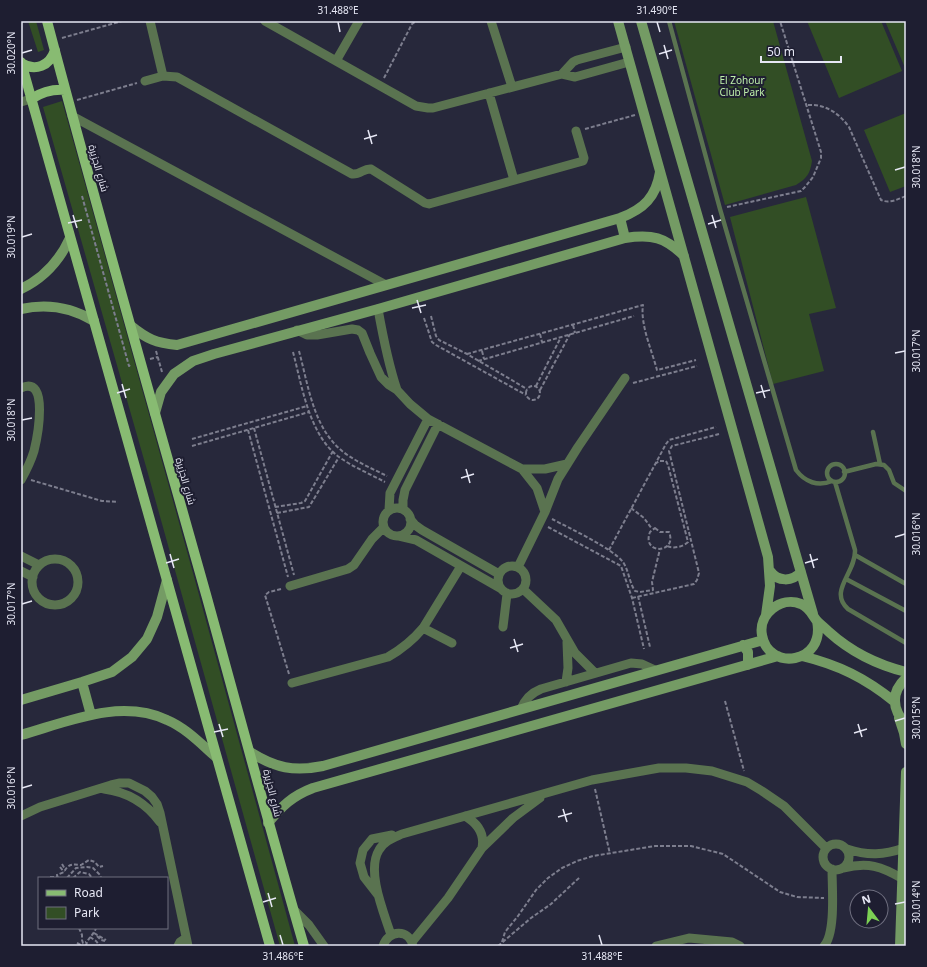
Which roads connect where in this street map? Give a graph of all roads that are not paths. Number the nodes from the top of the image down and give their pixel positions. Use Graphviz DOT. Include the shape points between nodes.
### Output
graph roads {
  1 [pos="47,21"];
  2 [pos="150,21"];
  3 [pos="265,21"];
  4 [pos="358,21"];
  5 [pos="491,21"];
  6 [pos="618,21"];
  7 [pos="641,21"];
  8 [pos="669,21"];
  9 [pos="53,45"];
  10 [pos="626,47"];
  11 [pos="336,61"];
  12 [pos="21,62"];
  13 [pos="630,62"];
  14 [pos="562,74"];
  15 [pos="163,76"];
  16 [pos="145,81"];
  17 [pos="512,87"];
  18 [pos="65,90"];
  19 [pos="489,93"];
  20 [pos="31,99"];
  21 [pos="21,102"];
  22 [pos="72,116"];
  23 [pos="576,131"];
  24 [pos="660,170"];
  25 [pos="514,180"];
  26 [pos="620,218"];
  27 [pos="70,238"];
  28 [pos="625,238"];
  29 [pos="685,258"];
  30 [pos="386,286"];
  31 [pos="21,289"];
  32 [pos="21,309"];
  33 [pos="378,309"];
  34 [pos="94,321"];
  35 [pos="131,326"];
  36 [pos="297,330"];
  37 [pos="209,337"];
  38 [pos="214,354"];
  39 [pos="625,378"];
  40 [pos="21,388"];
  41 [pos="397,390"];
  42 [pos="155,413"];
  43 [pos="428,419"];
  44 [pos="438,424"];
  45 [pos="873,432"];
  46 [pos="567,464"];
  47 [pos="880,464"];
  48 [pos="522,469"];
  49 [pos="844,472"];
  50 [pos="22,479"];
  51 [pos="833,482"];
  52 [pos="906,491"];
  53 [pos="403,509"];
  54 [pos="389,510"];
  55 [pos="543,516"];
  56 [pos="410,519"];
  57 [pos="384,527"];
  58 [pos="399,536"];
  59 [pos="855,555"];
  60 [pos="21,556"];
  61 [pos="39,565"];
  62 [pos="461,566"];
  63 [pos="518,567"];
  64 [pos="21,571"];
  65 [pos="770,571"];
  66 [pos="801,572"];
  67 [pos="499,574"];
  68 [pos="33,577"];
  69 [pos="846,579"];
  70 [pos="167,580"];
  71 [pos="906,584"];
  72 [pos="293,585"];
  73 [pos="524,589"];
  74 [pos="504,591"];
  75 [pos="906,611"];
  76 [pos="766,615"];
  77 [pos="815,617"];
  78 [pos="503,627"];
  79 [pos="423,628"];
  80 [pos="763,640"];
  81 [pos="567,641"];
  82 [pos="452,643"];
  83 [pos="906,643"];
  84 [pos="743,645"];
  85 [pos="778,656"];
  86 [pos="802,656"];
  87 [pos="748,665"];
  88 [pos="655,670"];
  89 [pos="906,672"];
  90 [pos="595,674"];
  91 [pos="906,678"];
  92 [pos="82,682"];
  93 [pos="292,682"];
  94 [pos="566,682"];
  95 [pos="21,700"];
  96 [pos="894,702"];
  97 [pos="521,709"];
  98 [pos="91,715"];
  99 [pos="899,717"];
  100 [pos="906,725"];
  101 [pos="21,735"];
  102 [pos="906,744"];
  103 [pos="250,752"];
  104 [pos="216,757"];
  105 [pos="323,766"];
  106 [pos="906,772"];
  107 [pos="328,784"];
  108 [pos="548,793"];
  109 [pos="21,816"];
  110 [pos="464,816"];
  111 [pos="268,823"];
  112 [pos="402,834"];
  113 [pos="482,848"];
  114 [pos="826,848"];
  115 [pos="904,848"];
  116 [pos="847,850"];
  117 [pos="843,868"];
  118 [pos="832,869"];
  119 [pos="903,879"];
  120 [pos="380,896"];
  121 [pos="293,909"];
  122 [pos="391,935"];
  123 [pos="187,942"];
  124 [pos="412,944"];
  125 [pos="178,946"];
  126 [pos="270,946"];
  127 [pos="304,946"];
  128 [pos="324,946"];
  129 [pos="383,946"];
  130 [pos="656,946"];
  131 [pos="740,946"];
  132 [pos="824,946"];
  133 [pos="900,946"];
  1 -- 9 [label="main road, شارع الجزيرة"];
  2 -- 15 [label="street"];
  3 -- 11 [label="street"];
  4 -- 11 [label="street"];
  5 -- 17 [label="street"];
  6 -- 10 [label="street"];
  7 -- 66 [label="street"];
  8 -- 51 [label="lane" via="720,209 796,470 812,483"];
  9 -- 12 [label="main road" via="51,60 43,66 34,68"];
  9 -- 18 [label="main road, شارع الجزيرة"];
  10 -- 13 [label="street"];
  10 -- 14 [label="street" via="577,60"];
  11 -- 19 [label="street" via="416,106 428,108"];
  12 -- 20 [label="main road"];
  13 -- 14 [label="street" via="575,77"];
  13 -- 24 [label="street"];
  14 -- 17 [label="street"];
  15 -- 16 [label="street"];
  15 -- 25 [label="street" via="177,77 352,174 371,169 425,203"];
  17 -- 19 [label="street"];
  18 -- 20 [label="main road" via="51,90"];
  18 -- 22 [label="main road, شارع الجزيرة"];
  19 -- 25 [label="street"];
  20 -- 21 [label="street"];
  20 -- 27 [label="main road"];
  22 -- 30 [label="street"];
  22 -- 35 [label="main road, شارع الجزيرة"];
  23 -- 25 [label="street" via="583,161"];
  24 -- 26 [label="street" via="658,183 644,205"];
  24 -- 29 [label="street"];
  26 -- 28 [label="street"];
  26 -- 30 [label="street"];
  27 -- 31 [label="street" via="51,269"];
  27 -- 34 [label="main road"];
  28 -- 29 [label="street" via="642,235 658,238 674,246"];
  28 -- 33 [label="street"];
  29 -- 65 [label="street"];
  30 -- 37 [label="street"];
  32 -- 34 [label="street" via="59,307 75,311"];
  33 -- 36 [label="street"];
  33 -- 41 [label="street" via="385,348"];
  34 -- 70 [label="main road"];
  35 -- 37 [label="street" via="144,337 177,346"];
  35 -- 42 [label="main road, شارع الجزيرة"];
  36 -- 38 [label="street"];
  36 -- 41 [label="street" via="317,335 358,330 364,336 381,377"];
  37 -- 38 [label="street"];
  38 -- 42 [label="street" via="193,360 174,374 161,392"];
  39 -- 46 [label="street"];
  40 -- 50 [label="street" via="34,388 38,392 40,402 33,453"];
  41 -- 43 [label="street"];
  42 -- 103 [label="main road, شارع الجزيرة"];
  43 -- 44 [label="street"];
  43 -- 54 [label="street" via="390,493"];
  44 -- 48 [label="street"];
  44 -- 53 [label="street" via="405,490"];
  45 -- 47 [label="lane"];
  46 -- 48 [label="street" via="545,469"];
  46 -- 55 [label="street"];
  47 -- 49 [label="lane"];
  47 -- 52 [label="lane" via="887,467 894,483"];
  48 -- 55 [label="street" via="537,488"];
  49 -- 51 [label="lane" via="843,478"];
  49 -- 51 [label="lane" via="838,465 829,468 827,474"];
  51 -- 59 [label="lane"];
  53 -- 54 [label="street"];
  53 -- 56 [label="street"];
  54 -- 57 [label="street" via="383,518"];
  55 -- 63 [label="street"];
  56 -- 58 [label="street" via="407,532"];
  56 -- 67 [label="street" via="415,526"];
  57 -- 58 [label="street" via="390,534"];
  57 -- 72 [label="street" via="348,569"];
  58 -- 62 [label="street" via="416,540"];
  59 -- 69 [label="lane"];
  59 -- 71 [label="lane"];
  60 -- 61 [label="street"];
  61 -- 68 [label="street"];
  61 -- 68 [label="street" via="47,560 66,561 77,575 76,593 70,600 61,604 43,602 36,595"];
  62 -- 74 [label="street"];
  62 -- 79 [label="street"];
  63 -- 67 [label="street" via="507,566"];
  63 -- 73 [label="street" via="525,574"];
  64 -- 68 [label="street"];
  65 -- 66 [label="street" via="776,578 785,580 794,578"];
  65 -- 76 [label="street"];
  66 -- 77 [label="street"];
  67 -- 74 [label="street" via="498,584"];
  69 -- 75 [label="lane"];
  69 -- 83 [label="lane" via="840,592 843,604"];
  70 -- 92 [label="street" via="155,623 147,639 132,658 112,672"];
  70 -- 104 [label="main road"];
  73 -- 74 [label="street" via="516,594"];
  73 -- 81 [label="street" via="556,620"];
  74 -- 78 [label="street"];
  76 -- 77 [label="street" via="777,605 793,602 808,608"];
  76 -- 80 [label="street" via="761,627"];
  77 -- 86 [label="street" via="818,634 816,641"];
  77 -- 89 [label="street" via="845,645 877,663"];
  79 -- 82 [label="street"];
  79 -- 93 [label="street" via="407,644 388,657"];
  80 -- 84 [label="street"];
  80 -- 85 [label="street" via="769,650"];
  81 -- 90 [label="street"];
  81 -- 94 [label="street"];
  84 -- 87 [label="street" via="748,652"];
  84 -- 88 [label="street"];
  85 -- 86 [label="street" via="786,659"];
  85 -- 87 [label="street"];
  86 -- 96 [label="street" via="822,661 855,675"];
  87 -- 107 [label="street"];
  88 -- 90 [label="street" via="642,664 631,663"];
  88 -- 97 [label="street"];
  90 -- 94 [label="street"];
  91 -- 96 [label="street" via="899,685"];
  92 -- 95 [label="street"];
  92 -- 98 [label="street"];
  94 -- 97 [label="street" via="533,693"];
  96 -- 99 [label="street"];
  97 -- 105 [label="street"];
  98 -- 101 [label="street"];
  98 -- 104 [label="street" via="122,710 145,712 168,720 188,732"];
  99 -- 100 [label="street"];
  99 -- 102 [label="street"];
  103 -- 105 [label="street" via="263,761 298,770"];
  103 -- 111 [label="main road, شارع الجزيرة"];
  104 -- 126 [label="main road"];
  105 -- 107 [label="street"];
  106 -- 115 [label="street"];
  107 -- 111 [label="street" via="294,797"];
  108 -- 110 [label="street"];
  108 -- 113 [label="street" via="513,818"];
  108 -- 114 [label="street" via="592,780 659,768 712,771 747,782 762,791 784,806"];
  109 -- 123 [label="street" via="103,788 122,793 147,807 160,822"];
  110 -- 112 [label="street"];
  110 -- 113 [label="street" via="474,822 480,830 484,840"];
  111 -- 121 [label="main road, شارع الجزيرة"];
  112 -- 120 [label="street" via="389,840 379,850 374,863"];
  112 -- 120 [label="street" via="372,839 363,850 360,863 364,877"];
  113 -- 124 [label="street"];
  114 -- 116 [label="street" via="837,844"];
  114 -- 118 [label="street" via="823,860"];
  115 -- 116 [label="street" via="875,855"];
  115 -- 119 [label="street"];
  116 -- 117 [label="street" via="849,859"];
  117 -- 118 [label="street"];
  117 -- 119 [label="street" via="862,865 880,867"];
  118 -- 132 [label="street" via="832,928"];
  119 -- 133 [label="street"];
  120 -- 122 [label="street"];
  121 -- 127 [label="main road, شارع الجزيرة"];
  121 -- 128 [label="street"];
  122 -- 124 [label="street" via="403,934"];
  122 -- 129 [label="street"];
  123 -- 125 [label="street" via="180,942"];
  130 -- 131 [label="street" via="689,938 714,939"];
}
